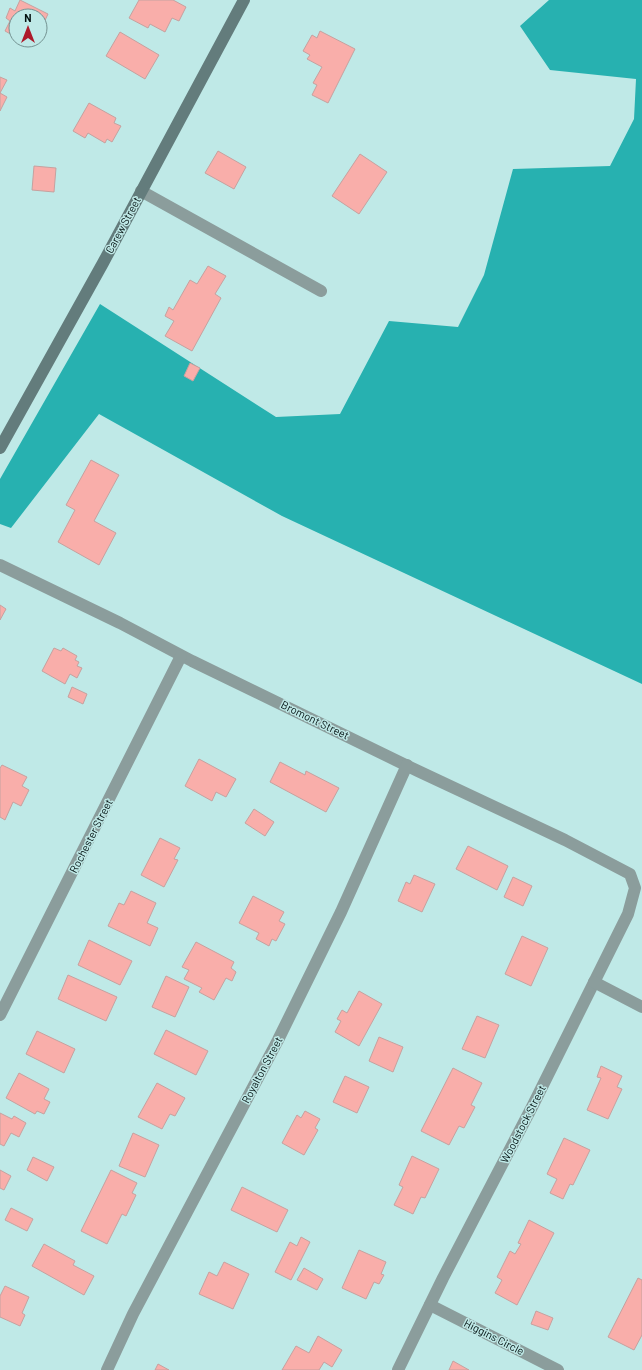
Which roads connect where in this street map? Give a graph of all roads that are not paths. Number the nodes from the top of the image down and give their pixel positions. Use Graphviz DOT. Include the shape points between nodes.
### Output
graph roads {
  1 [pos="244,0"];
  2 [pos="141,191"];
  3 [pos="321,291"];
  4 [pos="0,448"];
  5 [pos="0,565"];
  6 [pos="181,656"];
  7 [pos="408,766"];
  8 [pos="630,874"];
  9 [pos="594,982"];
  10 [pos="642,1007"];
  11 [pos="0,1015"];
  12 [pos="430,1305"];
  13 [pos="107,1370"];
  14 [pos="398,1370"];
  15 [pos="558,1370"];
  1 -- 2 [label="street, Carew Street"];
  2 -- 3 [label="street"];
  2 -- 4 [label="street, Carew Street"];
  5 -- 6 [label="street, Bromont Street" via="120,623"];
  6 -- 7 [label="street, Bromont Street"];
  6 -- 11 [label="street, Rochester Street"];
  7 -- 8 [label="street, Bromont Street" via="565,840"];
  7 -- 13 [label="street, Royalton Street" via="278,1040 133,1314"];
  8 -- 9 [label="street, Woodstock Street" via="635,888 628,914"];
  9 -- 10 [label="street"];
  9 -- 12 [label="street, Woodstock Street"];
  12 -- 14 [label="street, Woodstock Street"];
  12 -- 15 [label="street, Higgins Circle"];
}
